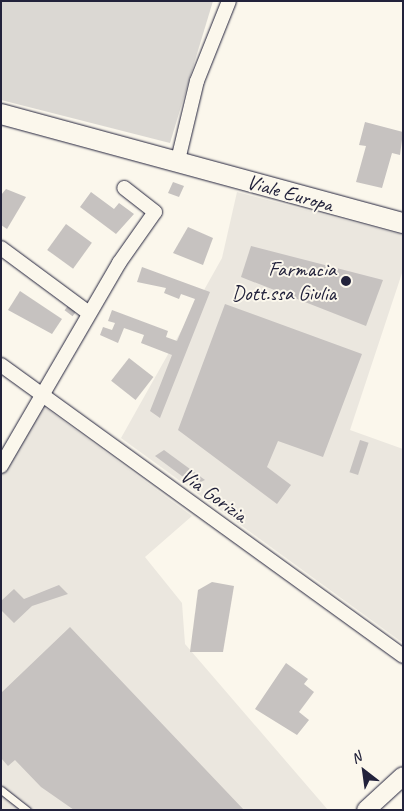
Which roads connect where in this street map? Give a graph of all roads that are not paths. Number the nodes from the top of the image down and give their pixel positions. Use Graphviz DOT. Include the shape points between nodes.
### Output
graph roads {
  1 [pos="229,1"];
  2 [pos="1,114"];
  3 [pos="178,160"];
  4 [pos="124,188"];
  5 [pos="403,223"];
  6 [pos="1,248"];
  7 [pos="89,313"];
  8 [pos="1,365"];
  9 [pos="45,397"];
  10 [pos="1,466"];
  11 [pos="403,656"];
  12 [pos="403,776"];
  13 [pos="1,790"];
  14 [pos="27,810"];
  15 [pos="366,810"];
  1 -- 3 [label="street" via="197,81"];
  2 -- 3 [label="main road, Viale Europa"];
  3 -- 5 [label="main road, Viale Europa"];
  4 -- 7 [label="street" via="155,212"];
  6 -- 7 [label="street"];
  7 -- 9 [label="street"];
  8 -- 9 [label="street, Via Gorizia"];
  9 -- 10 [label="street"];
  9 -- 11 [label="street, Via Gorizia"];
  12 -- 15 [label="street"];
  13 -- 14 [label="lane"];
}
